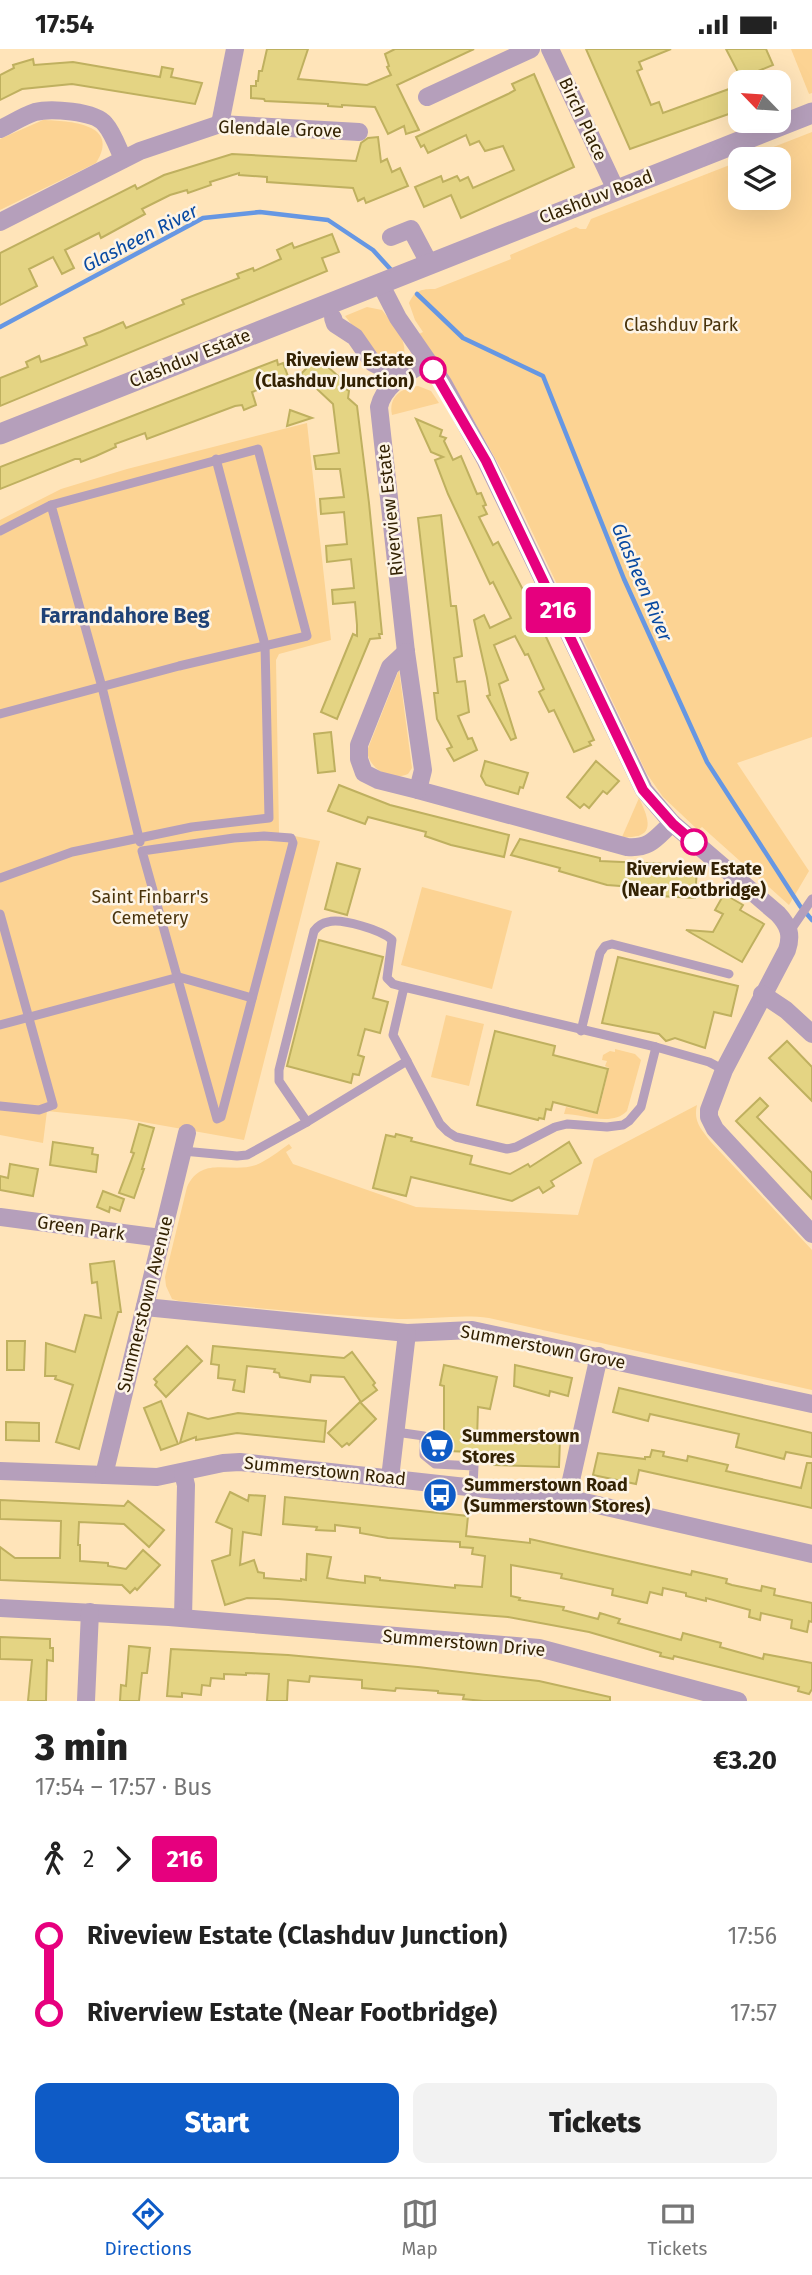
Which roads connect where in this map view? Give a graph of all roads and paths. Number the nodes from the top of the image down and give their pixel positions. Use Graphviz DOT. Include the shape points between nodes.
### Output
graph roads {
  1 [pos="235,49"];
  2 [pos="531,49"];
  3 [pos="550,49"];
  4 [pos="427,97"];
  5 [pos="812,113"];
  6 [pos="220,124"];
  7 [pos="0,129"];
  8 [pos="359,132"];
  9 [pos="123,159"];
  10 [pos="615,190"];
  11 [pos="0,222"];
  12 [pos="391,237"];
  13 [pos="429,263"];
  14 [pos="391,279"];
  15 [pos="333,318"];
  16 [pos="427,361"];
  17 [pos="401,377"];
  18 [pos="0,434"];
  19 [pos="216,459"];
  20 [pos="51,505"];
  21 [pos="0,531"];
  22 [pos="265,645"];
  23 [pos="406,652"];
  24 [pos="102,687"];
  25 [pos="0,714"];
  26 [pos="418,790"];
  27 [pos="673,824"];
  28 [pos="138,837"];
  29 [pos="142,851"];
  30 [pos="0,878"];
  31 [pos="810,901"];
  32 [pos="0,914"];
  33 [pos="794,925"];
  34 [pos="729,974"];
  35 [pos="178,977"];
  36 [pos="404,987"];
  37 [pos="762,995"];
  38 [pos="252,998"];
  39 [pos="29,1018"];
  40 [pos="0,1025"];
  41 [pos="581,1031"];
  42 [pos="812,1034"];
  43 [pos="656,1047"];
  44 [pos="407,1062"];
  45 [pos="724,1070"];
  46 [pos="0,1106"];
  47 [pos="307,1122"];
  48 [pos="185,1142"];
  49 [pos="0,1217"];
  50 [pos="812,1234"];
  51 [pos="161,1238"];
  52 [pos="145,1307"];
  53 [pos="407,1333"];
  54 [pos="599,1356"];
  55 [pos="812,1403"];
  56 [pos="396,1432"];
  57 [pos="0,1471"];
  58 [pos="183,1473"];
  59 [pos="104,1475"];
  60 [pos="390,1478"];
  61 [pos="473,1487"];
  62 [pos="567,1498"];
  63 [pos="812,1554"];
  64 [pos="0,1608"];
  65 [pos="90,1612"];
  66 [pos="183,1618"];
  67 [pos="86,1701"];
  68 [pos="738,1701"];
  1 -- 6 [label="street"];
  2 -- 4 [label="street"];
  3 -- 10 [label="street, Birch Place"];
  5 -- 10 [label="street, Clashduv Road"];
  6 -- 8 [label="street, Glendale Grove"];
  6 -- 9 [label="street, Glendale Grove"];
  7 -- 9 [label="street" via="36,112 87,115 106,125"];
  9 -- 11 [label="street, Glendale Grove"];
  10 -- 13 [label="street, Clashduv Road"];
  12 -- 13 [label="street" via="411,229"];
  13 -- 14 [label="street, Clashduv Road"];
  14 -- 16 [label="street" via="398,318"];
  14 -- 18 [label="street, Clashduv Estate"];
  15 -- 17 [label="street" via="355,337 373,363"];
  16 -- 17 [label="street, Riverview Estate"];
  16 -- 27 [label="street" via="486,461 643,790"];
  17 -- 23 [label="street, Riverview Estate" via="386,391 379,407"];
  19 -- 20 [label="lane"];
  19 -- 22 [label="lane"];
  19 -- 22 [label="lane" via="259,451 307,636"];
  20 -- 21 [label="lane"];
  20 -- 24 [label="lane"];
  22 -- 24 [label="lane"];
  22 -- 28 [label="lane" via="269,818"];
  23 -- 26 [label="street, Riverview Estate" via="423,770"];
  23 -- 26 [label="street" via="390,667 359,745 359,759 364,773 377,780"];
  24 -- 25 [label="lane"];
  24 -- 28 [label="lane"];
  26 -- 27 [label="street" via="627,847 644,847"];
  27 -- 33 [label="street"];
  28 -- 29 [label="lane"];
  28 -- 30 [label="lane" via="65,854"];
  29 -- 35 [label="lane"];
  29 -- 38 [label="lane" via="234,838 291,838"];
  31 -- 33 [label="lane"];
  32 -- 39 [label="lane"];
  33 -- 37 [label="street" via="787,950"];
  34 -- 41 [label="lane" via="618,945 605,946"];
  35 -- 38 [label="lane"];
  35 -- 38 [label="lane" via="217,1119"];
  35 -- 39 [label="lane"];
  36 -- 41 [label="lane"];
  36 -- 44 [label="lane" via="393,1035"];
  36 -- 47 [label="lane" via="387,978 392,940 387,935 335,922 314,931 279,1070 279,1081"];
  37 -- 42 [label="street"];
  37 -- 45 [label="street"];
  39 -- 40 [label="lane"];
  39 -- 46 [label="lane" via="52,1105 39,1111"];
  41 -- 43 [label="lane"];
  43 -- 44 [label="lane" via="641,1107 629,1121 616,1127 567,1124 507,1149 448,1132"];
  43 -- 45 [label="lane"];
  44 -- 47 [label="lane"];
  45 -- 50 [label="street" via="709,1118"];
  47 -- 48 [label="lane" via="247,1155"];
  48 -- 51 [label="street, Summerstown Avenue"];
  49 -- 51 [label="street, Green Park"];
  51 -- 52 [label="street, Summerstown Avenue"];
  52 -- 53 [label="street, Summerstown Grove"];
  52 -- 59 [label="street, Summerstown Avenue"];
  53 -- 54 [label="street, Summerstown Grove" via="472,1330"];
  53 -- 56 [label="street"];
  54 -- 55 [label="street, Summerstown Grove"];
  54 -- 62 [label="street"];
  56 -- 60 [label="street"];
  56 -- 61 [label="lane" via="424,1436 424,1455 435,1464 474,1466"];
  57 -- 59 [label="street, Summerstown Road"];
  58 -- 59 [label="street, Summerstown Road"];
  58 -- 60 [label="street, Summerstown Road" via="240,1462"];
  58 -- 66 [label="street"];
  60 -- 61 [label="street, Summerstown Road"];
  61 -- 62 [label="street, Summerstown Road"];
  62 -- 63 [label="street, Summerstown Road"];
  64 -- 65 [label="street, Summerstown Drive"];
  65 -- 66 [label="street, Summerstown Drive"];
  65 -- 67 [label="street"];
  66 -- 68 [label="street, Summerstown Drive" via="539,1648"];
}
